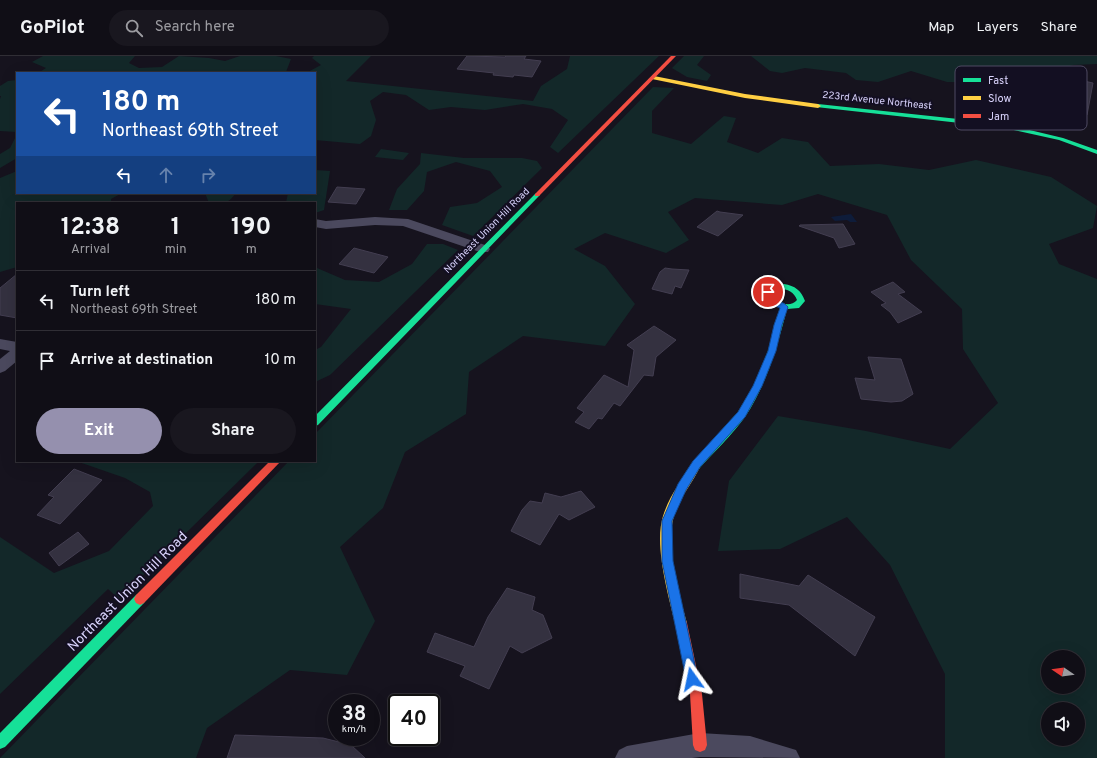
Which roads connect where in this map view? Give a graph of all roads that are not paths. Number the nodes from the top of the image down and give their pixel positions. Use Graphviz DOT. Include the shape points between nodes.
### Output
graph roads {
  1 [pos="674,56"];
  2 [pos="654,78"];
  3 [pos="955,121"];
  4 [pos="1021,130"];
  5 [pos="1097,152"];
  6 [pos="316,223"];
  7 [pos="484,249"];
  8 [pos="784,307"];
  9 [pos="0,344"];
  10 [pos="16,347"];
  11 [pos="16,354"];
  12 [pos="0,367"];
  13 [pos="316,421"];
  14 [pos="275,462"];
  15 [pos="0,742"];
  16 [pos="700,745"];
  17 [pos="627,758"];
  18 [pos="788,758"];
  1 -- 2 [label="street, Northeast Union Hill Road"];
  2 -- 3 [label="street, 223rd Avenue Northeast" via="794,103"];
  2 -- 7 [label="street, Northeast Union Hill Road"];
  4 -- 5 [label="street, 223rd Avenue Northeast"];
  6 -- 7 [label="street" via="404,222"];
  7 -- 13 [label="street, Northeast Union Hill Road"];
  8 -- 16 [label="street" via="772,351 758,386 741,415 697,464 682,487 667,521 667,561 696,694"];
  9 -- 10 [label="street"];
  11 -- 12 [label="street"];
  14 -- 15 [label="street, Northeast Union Hill Road"];
  16 -- 17 [label="street"];
  16 -- 18 [label="street" via="750,748"];
}
